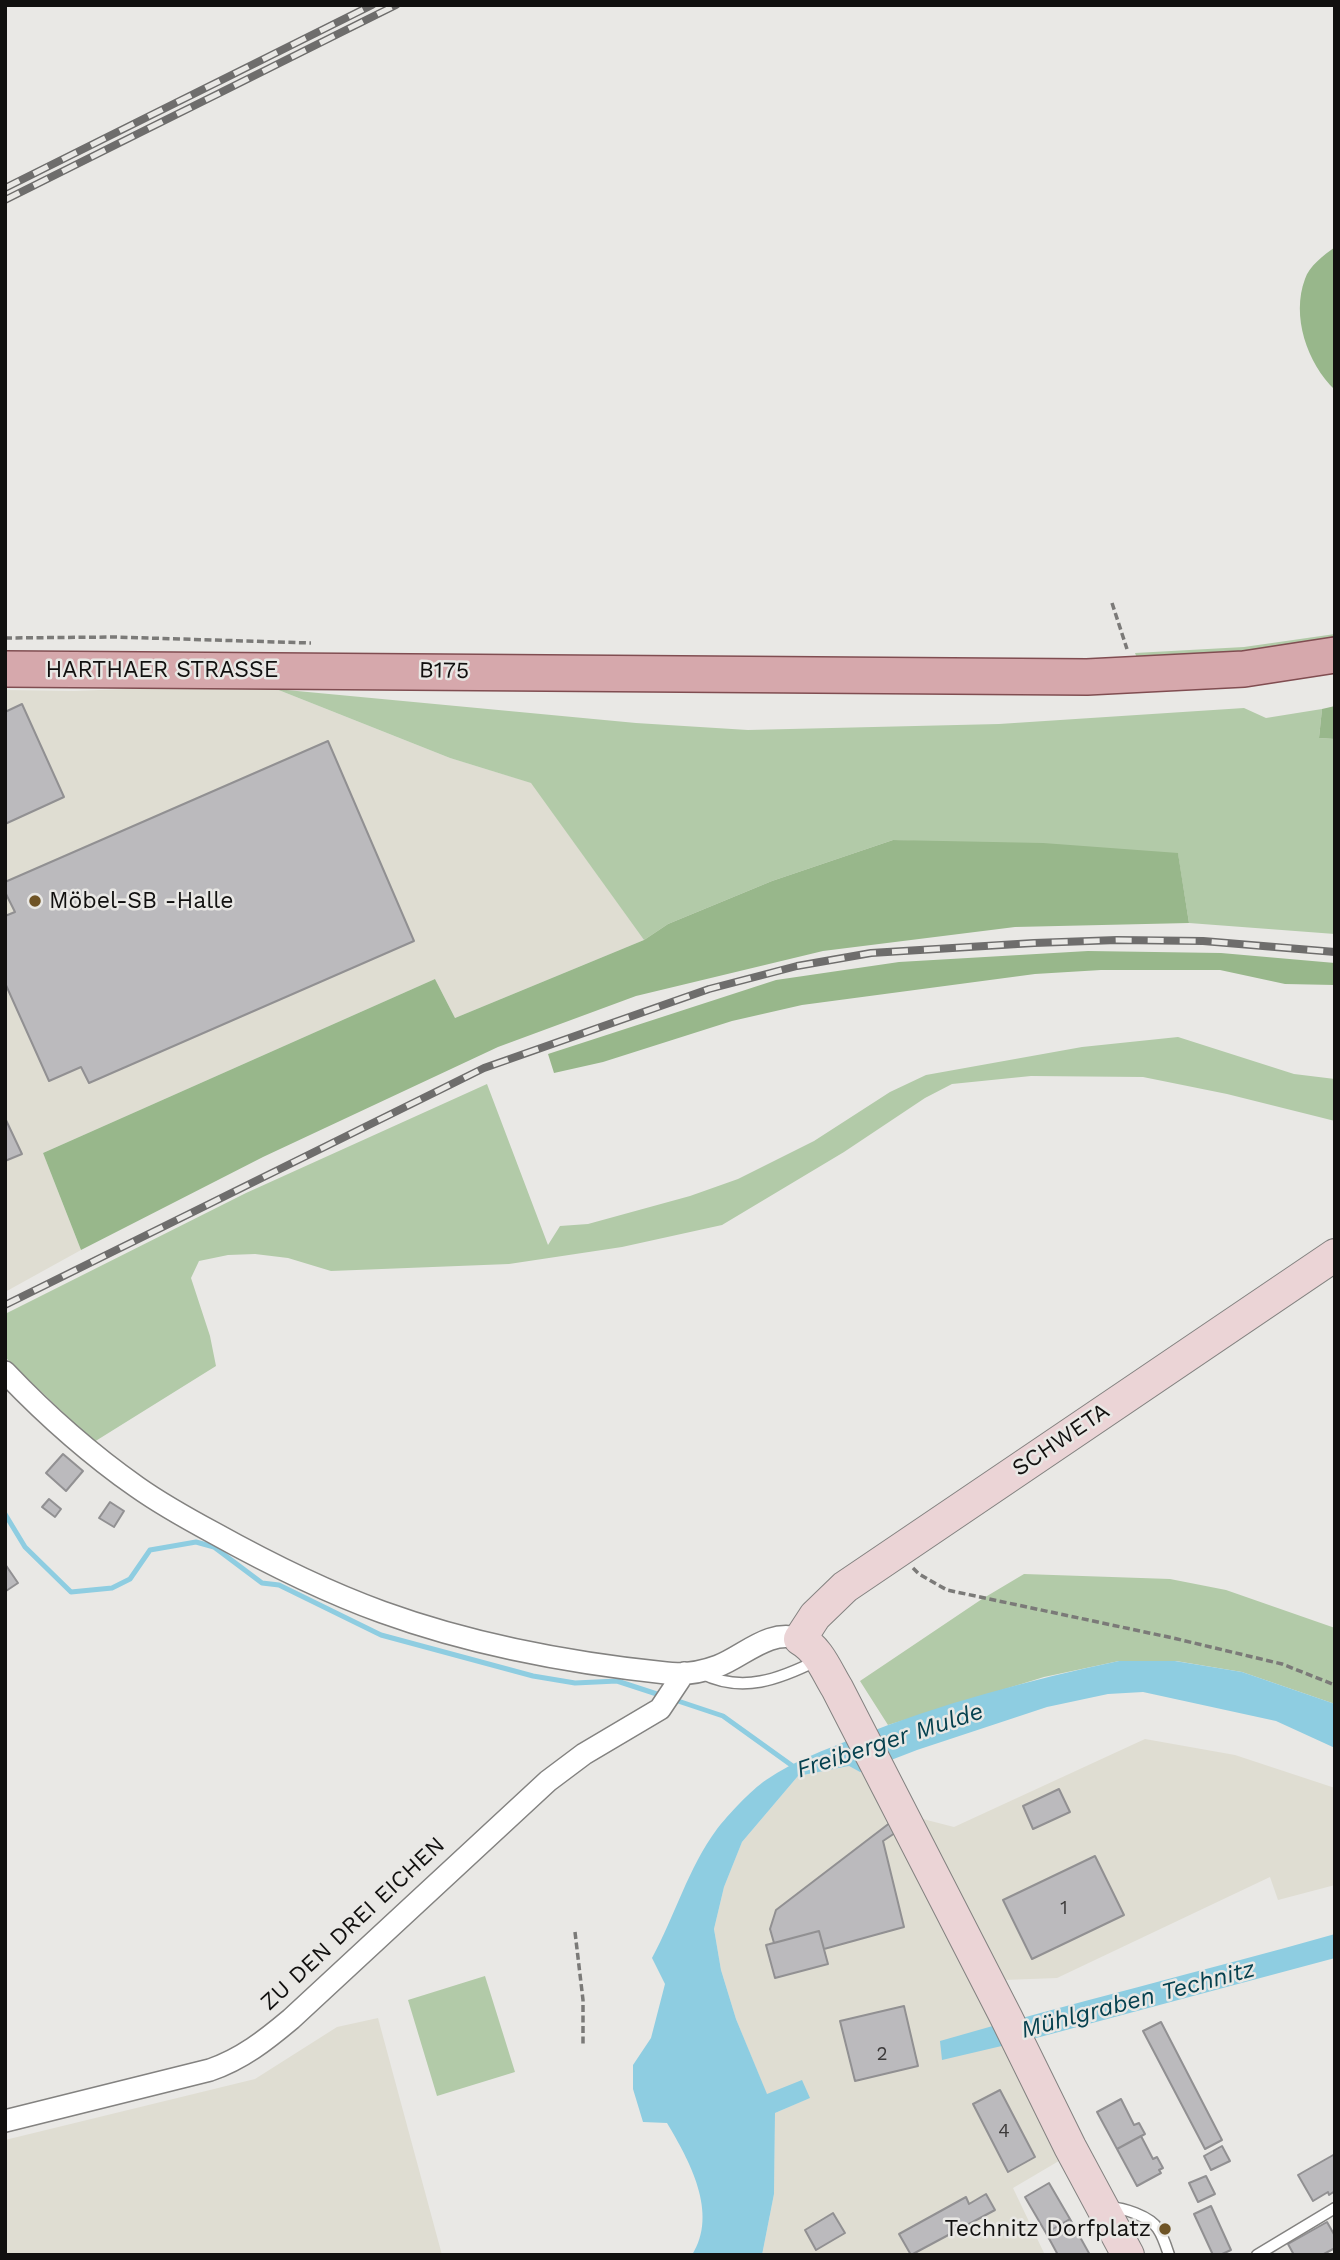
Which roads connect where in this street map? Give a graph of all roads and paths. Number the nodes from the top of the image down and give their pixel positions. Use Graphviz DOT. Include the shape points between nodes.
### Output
graph roads {
  1 [pos="1112,603"];
  2 [pos="1335,655"];
  3 [pos="5,669"];
  4 [pos="319,670"];
  5 [pos="1130,676"];
  6 [pos="1335,1255"];
  7 [pos="5,1373"];
  8 [pos="898,1550"];
  9 [pos="823,1668"];
  10 [pos="692,1672"];
  11 [pos="1335,1685"];
  12 [pos="575,1931"];
  13 [pos="583,2047"];
  14 [pos="5,2121"];
  15 [pos="1335,2208"];
  16 [pos="1103,2210"];
  17 [pos="1128,2255"];
  18 [pos="1169,2255"];
  19 [pos="1257,2255"];
  1 -- 5 [label="path" via="1124,632"];
  2 -- 5 [label="main road, B175" via="1244,669"];
  3 -- 4 [label="main road, HARTHAER STRASSE"];
  4 -- 5 [label="main road, B175"];
  6 -- 8 [label="street, SCHWETA"];
  7 -- 10 [label="street" via="137,1488 299,1577 381,1612 451,1633 583,1663 670,1674"];
  8 -- 9 [label="street, SCHWETA" via="815,1616"];
  8 -- 11 [label="path" via="919,1574 947,1590 1282,1664"];
  9 -- 10 [label="lane" via="745,1684 719,1682"];
  9 -- 10 [label="street" via="789,1635 777,1636 719,1666"];
  9 -- 16 [label="street" via="908,1823"];
  10 -- 14 [label="street, ZU DEN DREI EICHEN" via="665,1701 548,1781 291,2019 249,2052 210,2070"];
  12 -- 13 [label="path"];
  15 -- 19 [label="lane"];
  16 -- 17 [label="street"];
  16 -- 18 [label="lane" via="1119,2207 1157,2226"];
}
